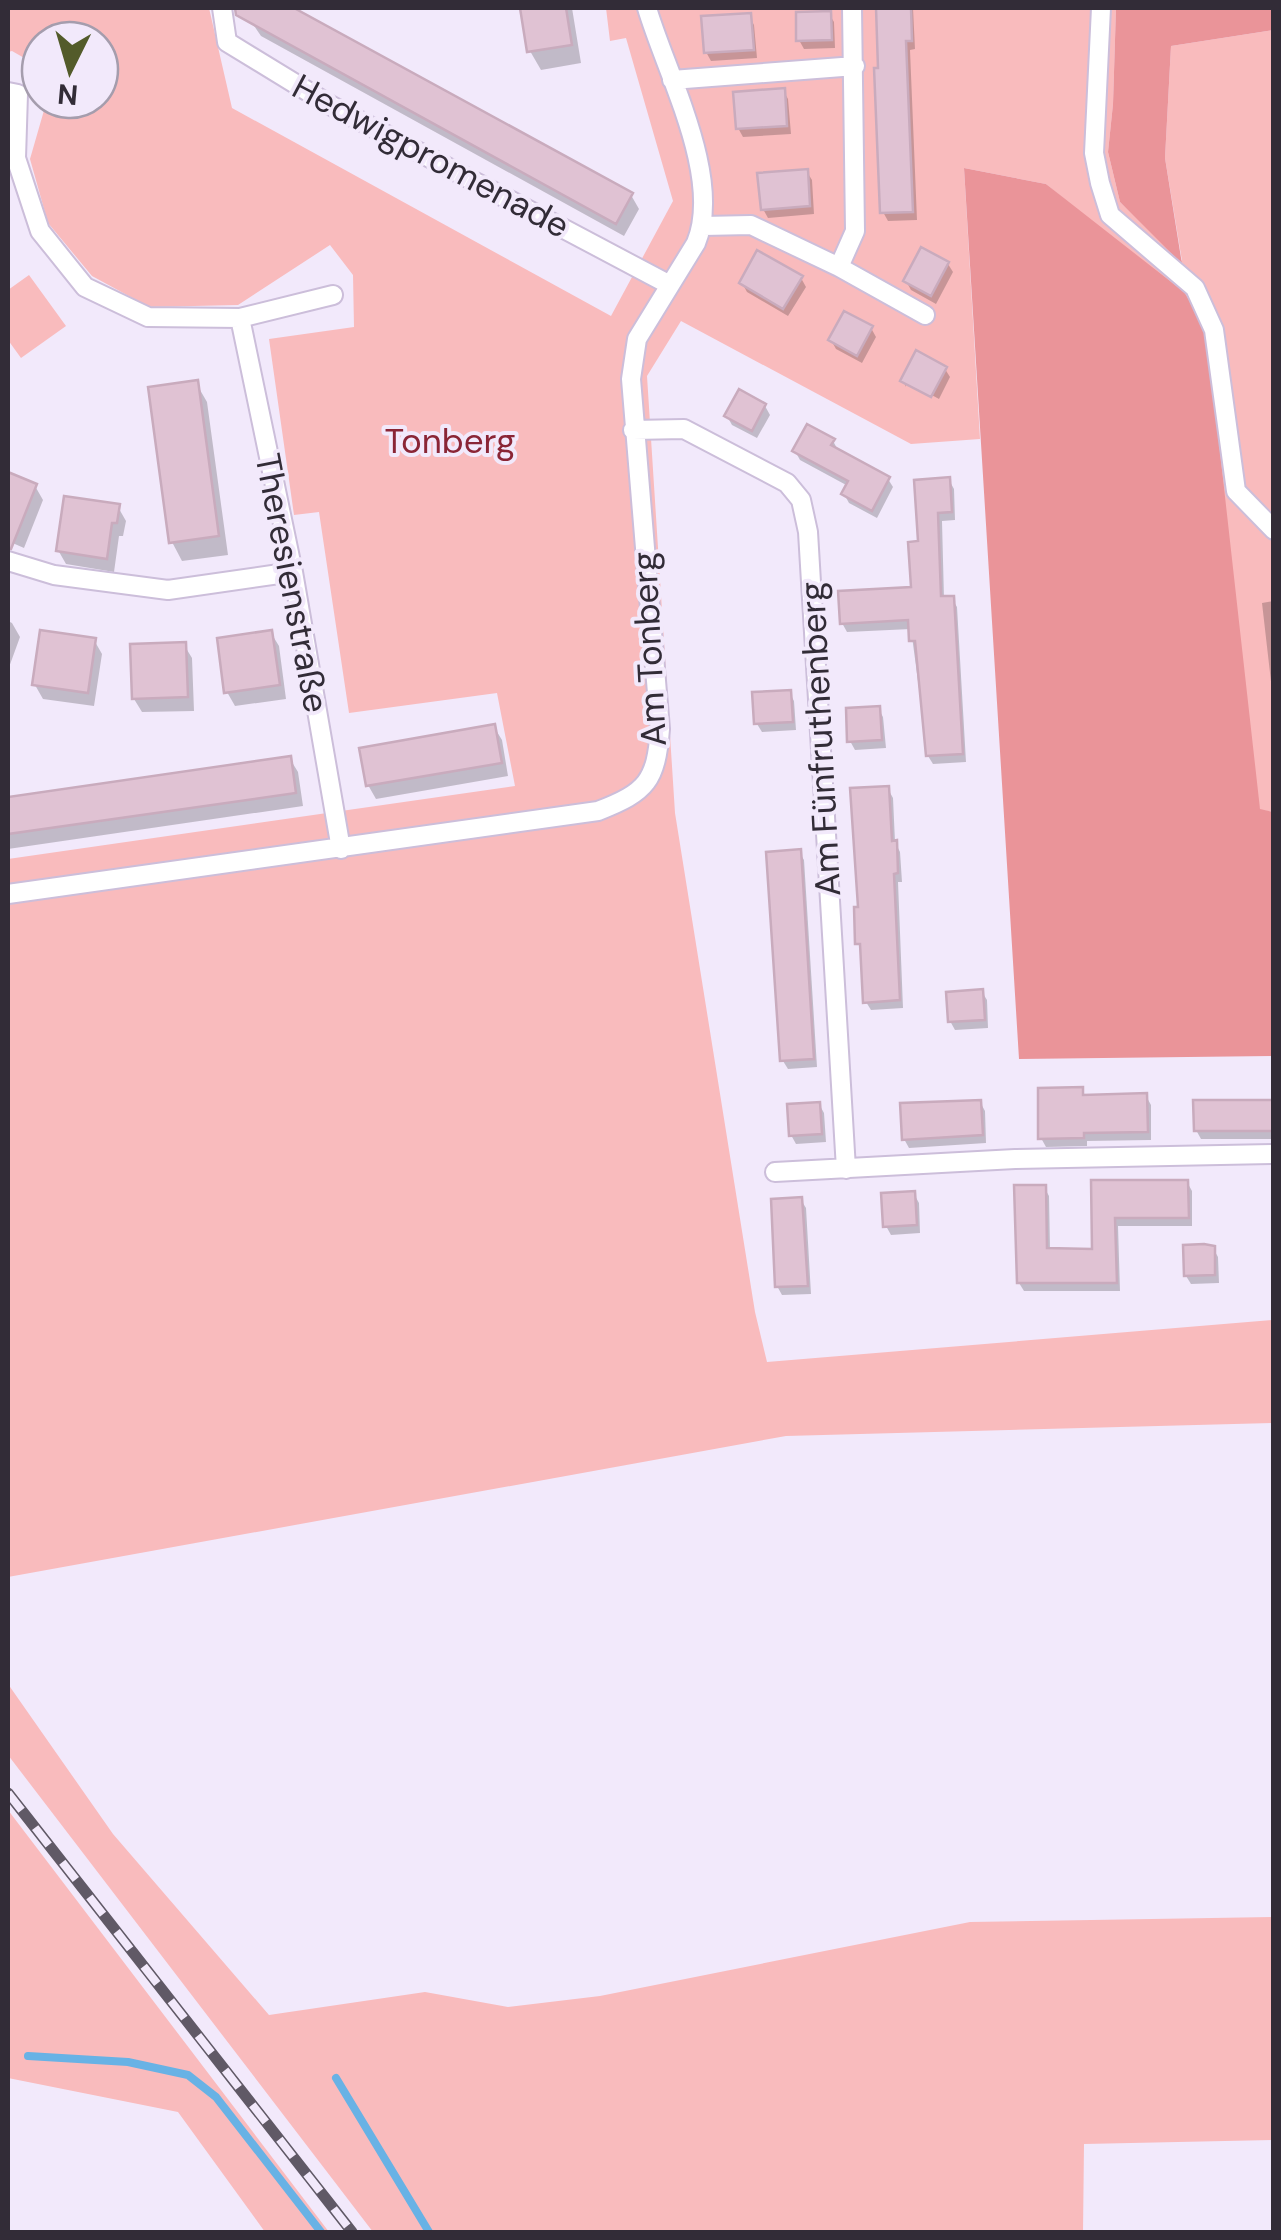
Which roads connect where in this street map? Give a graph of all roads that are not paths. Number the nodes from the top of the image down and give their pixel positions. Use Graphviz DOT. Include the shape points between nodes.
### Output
graph roads {
  1 [pos="222,8"];
  2 [pos="647,8"];
  3 [pos="852,8"];
  4 [pos="1100,8"];
  5 [pos="855,66"];
  6 [pos="672,80"];
  7 [pos="8,92"];
  8 [pos="12,157"];
  9 [pos="703,226"];
  10 [pos="840,268"];
  11 [pos="668,284"];
  12 [pos="333,295"];
  13 [pos="925,316"];
  14 [pos="240,318"];
  15 [pos="633,430"];
  16 [pos="1274,530"];
  17 [pos="8,561"];
  18 [pos="292,572"];
  19 [pos="341,849"];
  20 [pos="8,894"];
  21 [pos="1274,1154"];
  22 [pos="846,1168"];
  23 [pos="774,1172"];
  1 -- 11 [label="street, Hedwigpromenade" via="226,42 330,105"];
  2 -- 6 [label="street"];
  3 -- 5 [label="street"];
  4 -- 16 [label="street" via="1094,153 1110,215 1196,288 1214,330 1236,491"];
  5 -- 6 [label="street"];
  5 -- 10 [label="street" via="855,231"];
  6 -- 9 [label="street" via="700,168"];
  7 -- 8 [label="street" via="18,94"];
  8 -- 14 [label="street" via="40,230 85,287 148,317"];
  9 -- 10 [label="street" via="751,226"];
  9 -- 11 [label="street, Am Tonberg"];
  10 -- 13 [label="street"];
  11 -- 15 [label="street, Am Tonberg" via="637,339"];
  12 -- 14 [label="street"];
  14 -- 18 [label="street, Theresienstraße"];
  15 -- 19 [label="street, Am Tonberg" via="660,729 650,782 598,811"];
  15 -- 22 [label="street, Am Fünfruthenberg" via="684,428 788,483 801,500"];
  17 -- 18 [label="street" via="54,575 168,590"];
  18 -- 19 [label="street, Theresienstraße"];
  19 -- 20 [label="street, Am Tonberg"];
  21 -- 22 [label="street"];
  22 -- 23 [label="street"];
}
